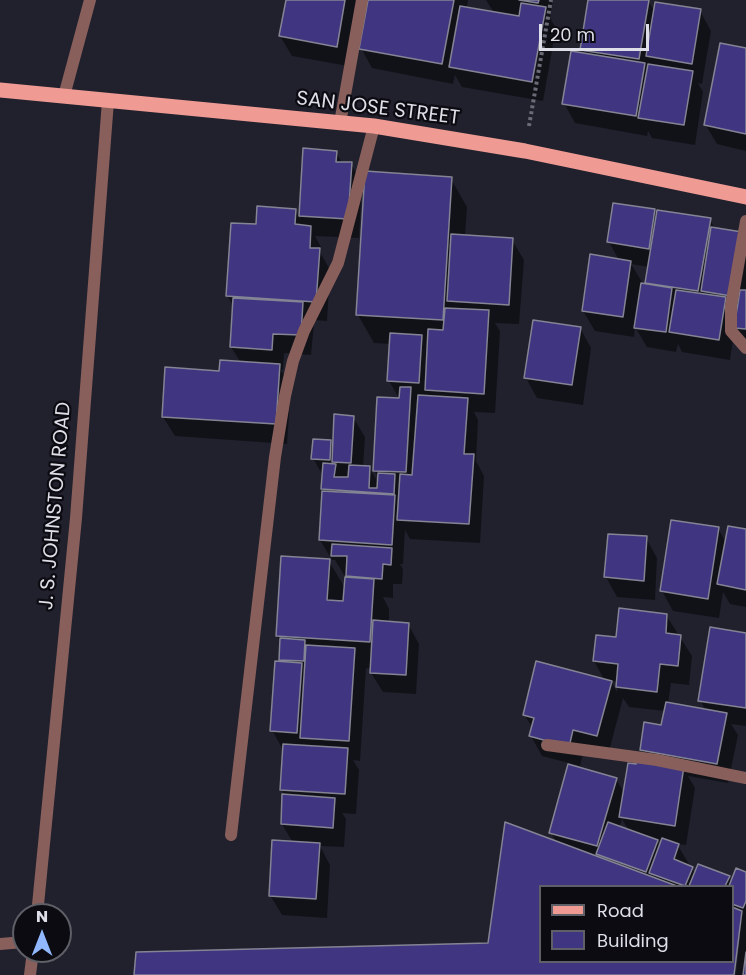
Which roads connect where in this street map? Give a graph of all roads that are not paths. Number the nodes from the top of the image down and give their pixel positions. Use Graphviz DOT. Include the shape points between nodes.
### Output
graph roads {
  1 [pos="90,0"];
  2 [pos="362,0"];
  3 [pos="0,90"];
  4 [pos="64,96"];
  5 [pos="108,100"];
  6 [pos="340,123"];
  7 [pos="374,126"];
  8 [pos="746,197"];
  9 [pos="746,221"];
  10 [pos="746,348"];
  11 [pos="547,745"];
  12 [pos="746,778"];
  13 [pos="231,835"];
  14 [pos="38,903"];
  1 -- 4 [label="street"];
  2 -- 6 [label="street"];
  3 -- 4 [label="main road, SAN JOSE STREET"];
  4 -- 5 [label="main road, SAN JOSE STREET"];
  5 -- 6 [label="main road, SAN JOSE STREET"];
  5 -- 14 [label="street, J. S. JOHNSTON ROAD" via="76,506"];
  6 -- 7 [label="main road, SAN JOSE STREET"];
  7 -- 8 [label="main road, SAN JOSE STREET" via="525,151"];
  7 -- 13 [label="street" via="338,263 304,331 285,396"];
  9 -- 10 [label="street" via="731,306 731,331"];
  11 -- 12 [label="street" via="657,760"];
}
